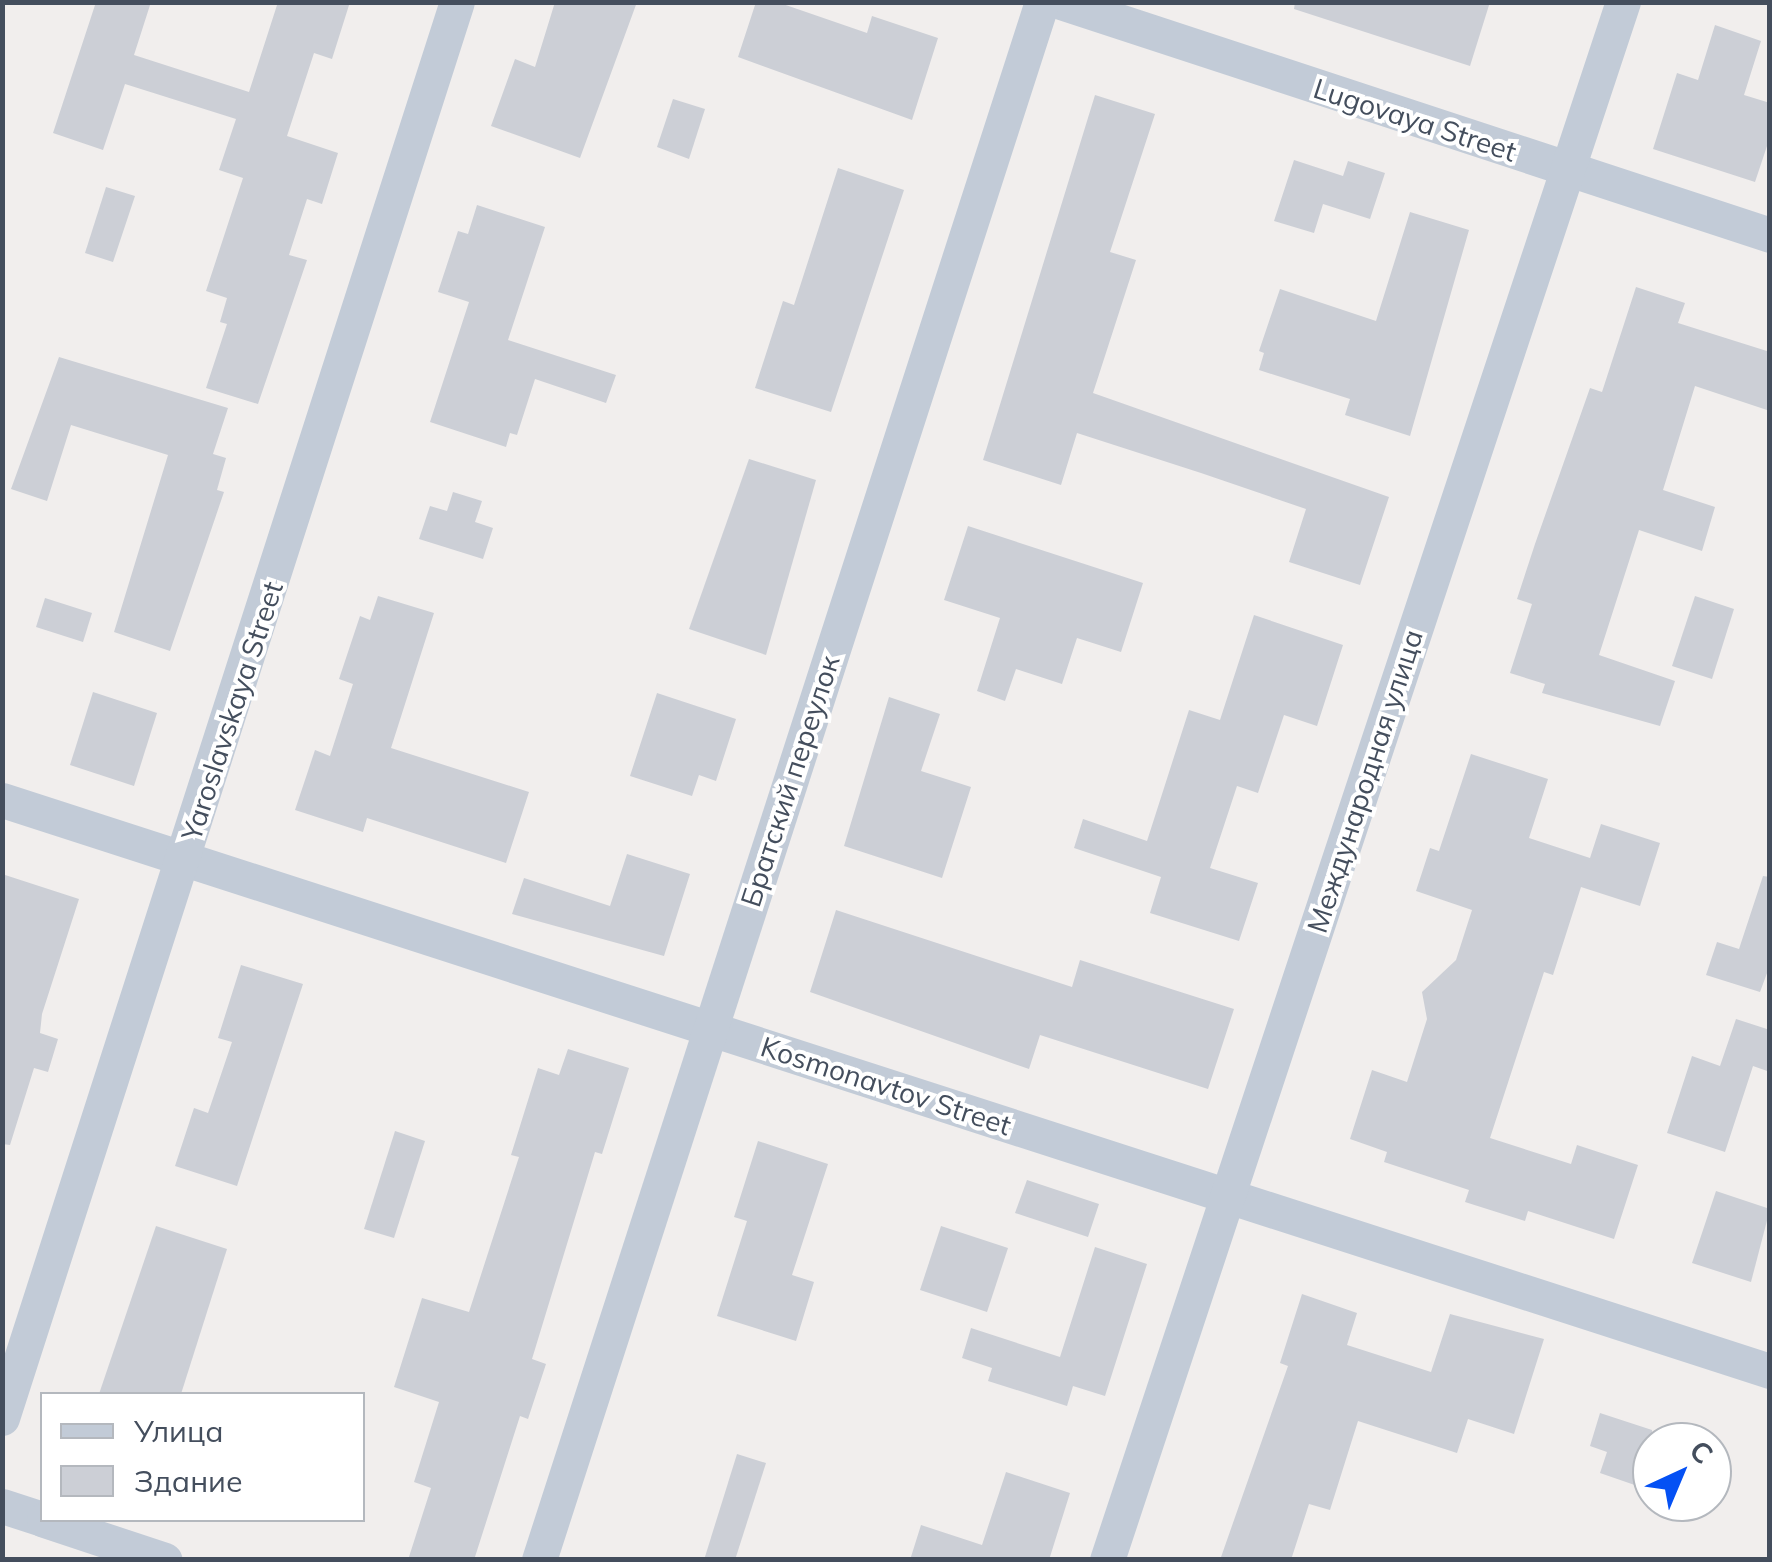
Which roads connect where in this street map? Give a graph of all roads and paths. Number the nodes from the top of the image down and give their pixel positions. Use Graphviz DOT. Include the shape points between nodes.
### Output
graph roads {
  1 [pos="456,2"];
  2 [pos="1042,2"];
  3 [pos="1061,2"];
  4 [pos="1623,2"];
  5 [pos="1108,10"];
  6 [pos="1568,170"];
  7 [pos="1770,236"];
  8 [pos="2,800"];
  9 [pos="186,859"];
  10 [pos="710,1030"];
  11 [pos="1228,1196"];
  12 [pos="1770,1371"];
  13 [pos="2,1418"];
  14 [pos="2,1506"];
  15 [pos="40,1518"];
  16 [pos="52,1522"];
  17 [pos="165,1560"];
  18 [pos="538,1560"];
  19 [pos="1107,1560"];
  1 -- 9 [label="street, Yaroslavskaya Street"];
  2 -- 10 [label="street, Братский переулок"];
  3 -- 5 [label="street, Lugovaya Street"];
  4 -- 6 [label="street, Международная улица"];
  5 -- 6 [label="street, Lugovaya Street"];
  6 -- 7 [label="street, Lugovaya Street"];
  6 -- 11 [label="street, Международная улица"];
  8 -- 9 [label="street, Kosmonavtov Street"];
  9 -- 10 [label="street, Kosmonavtov Street"];
  9 -- 13 [label="street, Yaroslavskaya Street"];
  10 -- 11 [label="street, Kosmonavtov Street"];
  10 -- 18 [label="street, Братский переулок"];
  11 -- 12 [label="street, Kosmonavtov Street"];
  11 -- 19 [label="street, Международная улица"];
  14 -- 15 [label="street"];
  16 -- 17 [label="street"];
}
